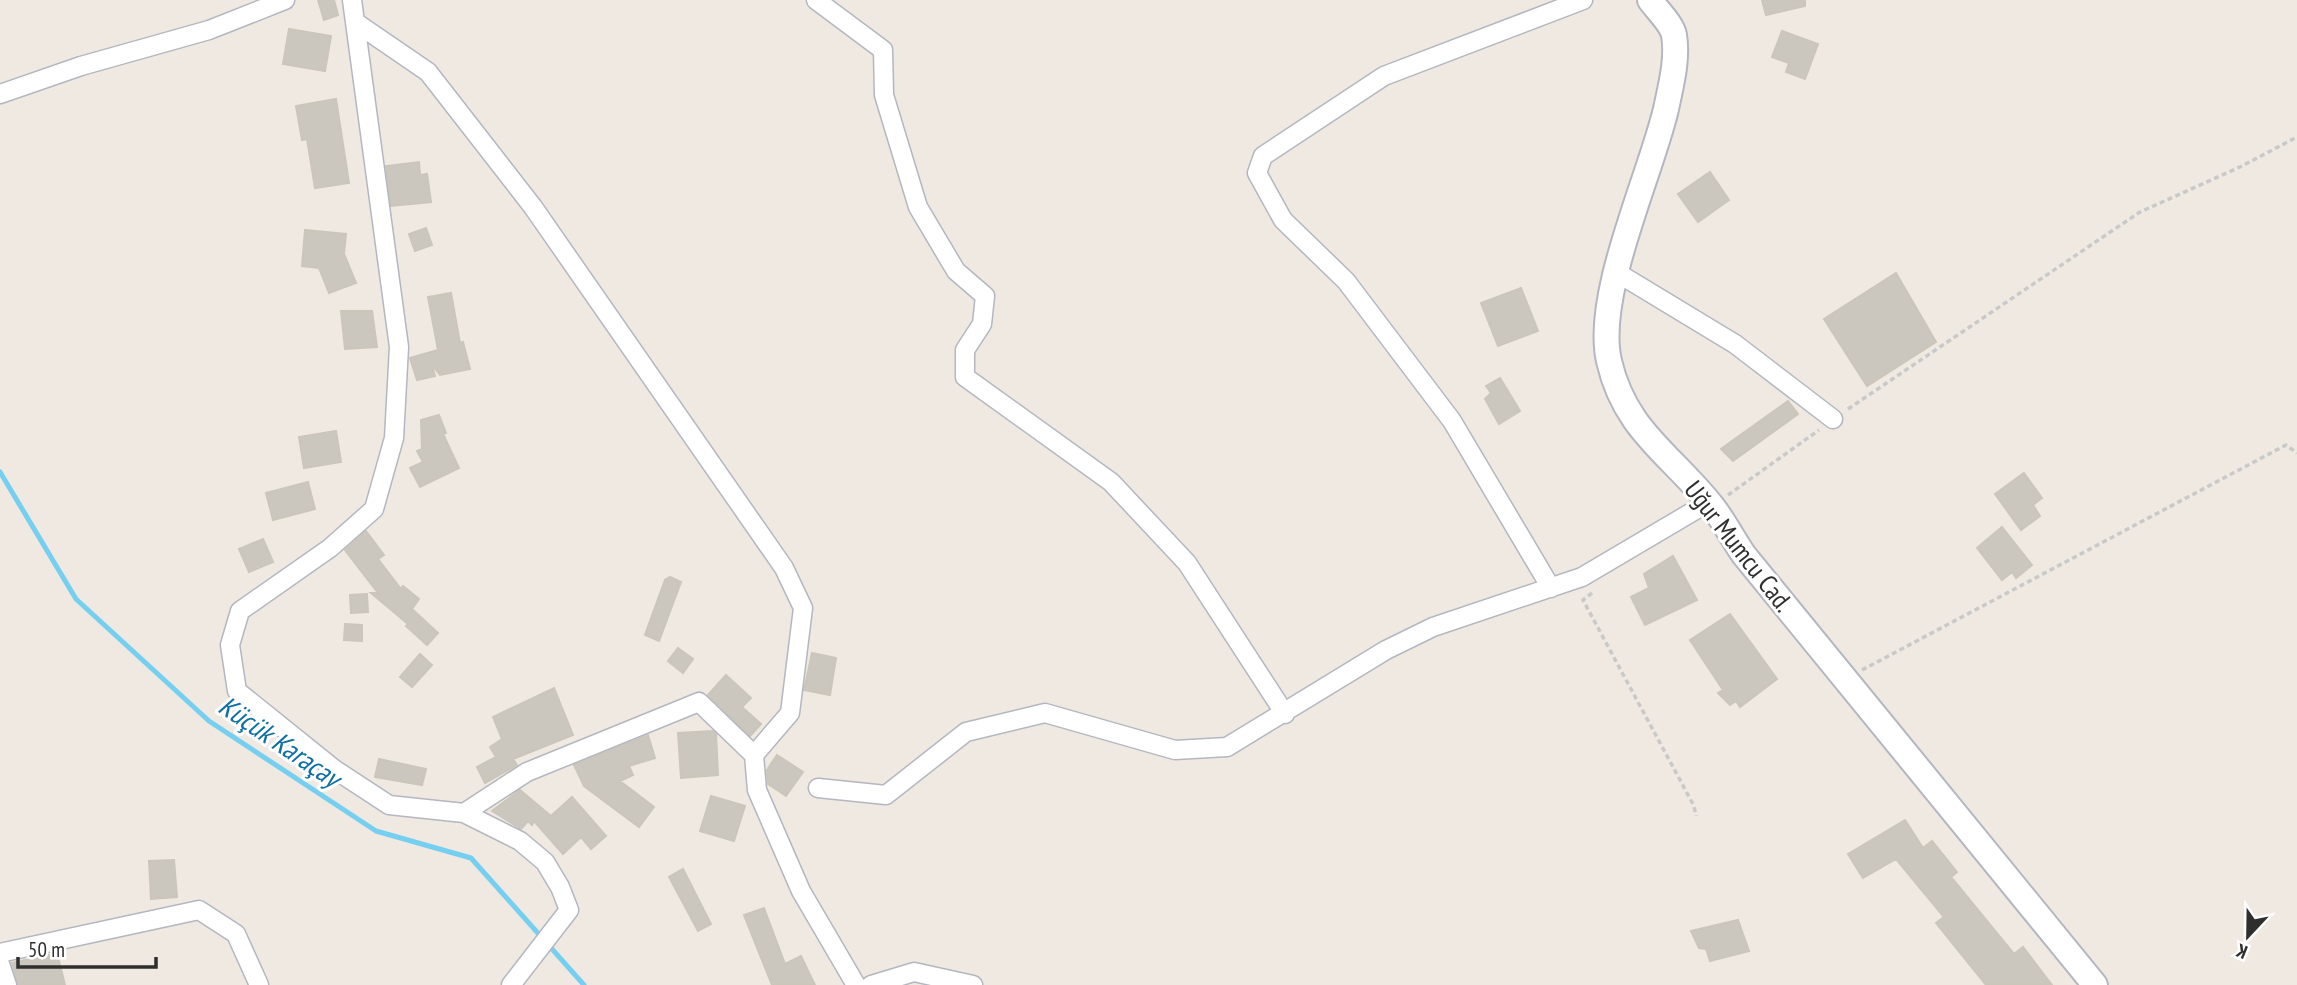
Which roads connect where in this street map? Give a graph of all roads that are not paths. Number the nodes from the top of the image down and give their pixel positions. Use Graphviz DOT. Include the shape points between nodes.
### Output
graph roads {
  1 [pos="285,0"];
  2 [pos="352,0"];
  3 [pos="816,0"];
  4 [pos="1583,0"];
  5 [pos="1650,0"];
  6 [pos="355,22"];
  7 [pos="0,94"];
  8 [pos="1616,272"];
  9 [pos="1833,419"];
  10 [pos="1710,504"];
  11 [pos="1551,588"];
  12 [pos="1285,714"];
  13 [pos="754,755"];
  14 [pos="818,789"];
  15 [pos="464,813"];
  16 [pos="0,953"];
  17 [pos="0,964"];
  18 [pos="7,985"];
  19 [pos="259,985"];
  20 [pos="511,985"];
  21 [pos="856,985"];
  22 [pos="871,985"];
  23 [pos="974,985"];
  24 [pos="2095,985"];
  1 -- 7 [label="street" via="209,30"];
  2 -- 6 [label="street"];
  3 -- 12 [label="street" via="883,50 884,95 918,207 956,271 985,296 982,324 965,350 965,377 1111,482 1187,563"];
  4 -- 11 [label="street" via="1384,76 1263,156 1257,173 1283,220 1346,281 1452,421"];
  5 -- 8 [label="street, Uğur Mumcu Cad." via="1674,33 1674,75 1658,142"];
  6 -- 13 [label="street" via="428,72 533,207 784,568 803,608 790,713"];
  6 -- 15 [label="street" via="399,347 394,438 374,509 330,548 240,611 230,645 237,691 334,769 388,805"];
  8 -- 9 [label="street" via="1735,344"];
  8 -- 10 [label="street, Uğur Mumcu Cad." via="1607,314 1608,359 1621,398 1648,440"];
  10 -- 11 [label="street" via="1582,577"];
  10 -- 24 [label="street, Uğur Mumcu Cad." via="1744,555"];
  11 -- 12 [label="street" via="1433,627 1386,650"];
  12 -- 14 [label="street" via="1227,747 1175,750 1045,713 967,732 886,795"];
  13 -- 15 [label="street" via="699,702 527,772"];
  13 -- 21 [label="street" via="757,789 802,891"];
  15 -- 20 [label="street" via="520,841 545,862 569,910"];
  16 -- 19 [label="street" via="199,910 236,934"];
  17 -- 18 [label="street"];
  22 -- 23 [label="street" via="914,972"];
}
